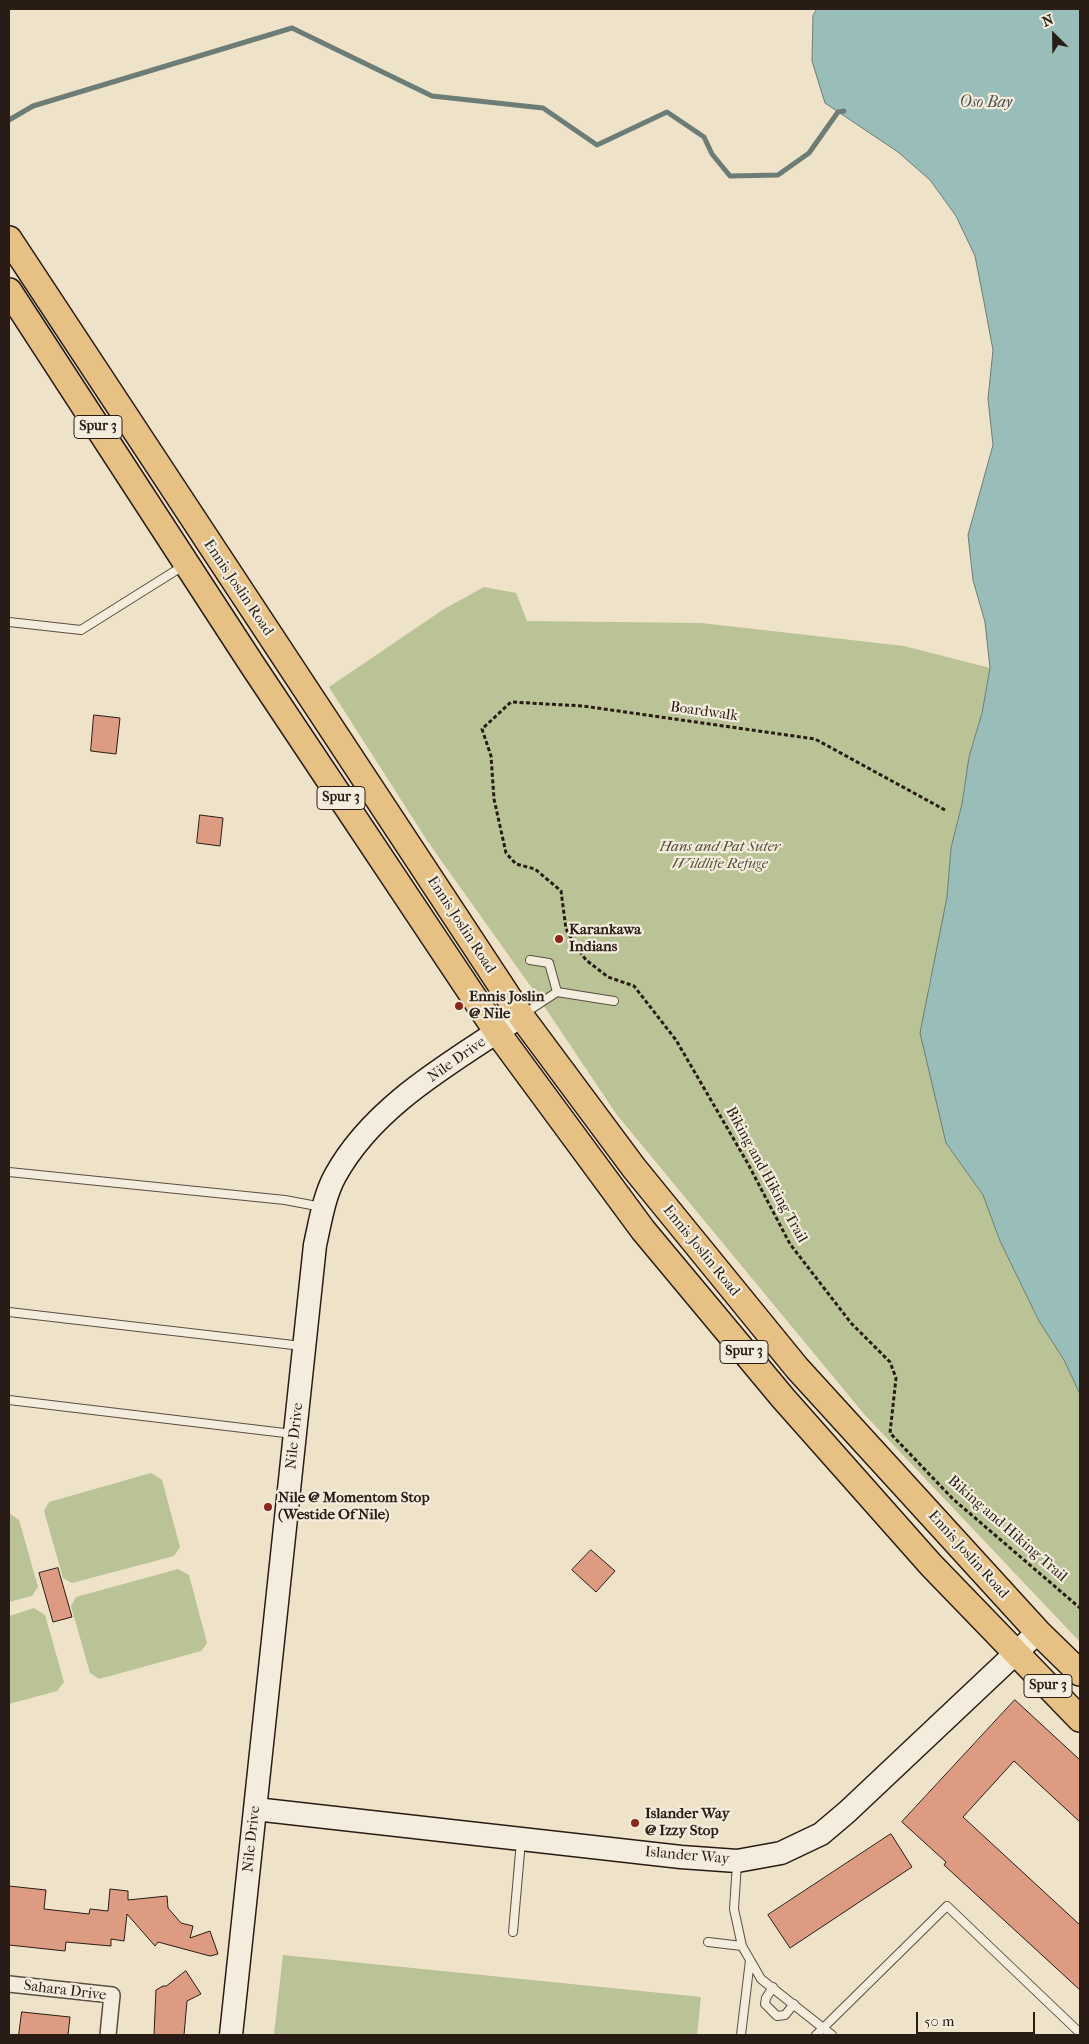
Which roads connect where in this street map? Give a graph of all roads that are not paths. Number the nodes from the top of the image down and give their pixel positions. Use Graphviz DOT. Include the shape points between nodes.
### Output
graph roads {
  1 [pos="9,239"];
  2 [pos="9,291"];
  3 [pos="211,548"];
  4 [pos="187,563"];
  5 [pos="9,622"];
  6 [pos="530,960"];
  7 [pos="557,992"];
  8 [pos="614,1001"];
  9 [pos="521,1016"];
  10 [pos="497,1032"];
  11 [pos="9,1172"];
  12 [pos="324,1208"];
  13 [pos="9,1312"];
  14 [pos="304,1346"];
  15 [pos="9,1400"];
  16 [pos="295,1434"];
  17 [pos="1038,1632"];
  18 [pos="1015,1653"];
  19 [pos="1080,1673"];
  20 [pos="1080,1720"];
  21 [pos="255,1809"];
  22 [pos="522,1839"];
  23 [pos="737,1861"];
  24 [pos="513,1932"];
  25 [pos="708,1942"];
  26 [pos="742,1946"];
  27 [pos="750,1960"];
  28 [pos="9,1984"];
  29 [pos="773,1988"];
  30 [pos="794,2004"];
  31 [pos="824,2027"];
  32 [pos="1080,2033"];
  33 [pos="108,2035"];
  34 [pos="231,2035"];
  35 [pos="741,2035"];
  36 [pos="816,2035"];
  37 [pos="832,2035"];
  1 -- 3 [label="main road, Ennis Joslin Road / Spur 3"];
  2 -- 4 [label="main road, Ennis Joslin Road / Spur 3"];
  3 -- 4 [label="main road"];
  3 -- 9 [label="main road, Ennis Joslin Road / Spur 3"];
  4 -- 5 [label="lane" via="80,630"];
  4 -- 10 [label="main road, Ennis Joslin Road / Spur 3"];
  6 -- 7 [label="lane" via="549,963"];
  7 -- 8 [label="lane"];
  7 -- 9 [label="lane"];
  9 -- 10 [label="main road, Nile Drive"];
  9 -- 17 [label="main road, Ennis Joslin Road / Spur 3" via="634,1168 796,1368"];
  10 -- 12 [label="main road, Nile Drive" via="394,1103 349,1154 334,1177"];
  10 -- 18 [label="main road, Ennis Joslin Road / Spur 3" via="642,1230 770,1383 931,1565"];
  11 -- 12 [label="lane" via="285,1200"];
  12 -- 14 [label="main road, Nile Drive" via="315,1245"];
  13 -- 14 [label="lane"];
  14 -- 16 [label="main road, Nile Drive"];
  15 -- 16 [label="lane"];
  16 -- 21 [label="main road, Nile Drive"];
  17 -- 18 [label="main road, Islander Way"];
  17 -- 19 [label="main road, Ennis Joslin Road / Spur 3"];
  18 -- 20 [label="main road, Ennis Joslin Road / Spur 3"];
  18 -- 23 [label="main road, Islander Way" via="821,1834 781,1853"];
  21 -- 22 [label="main road, Islander Way"];
  21 -- 34 [label="main road, Nile Drive"];
  22 -- 23 [label="main road, Islander Way"];
  22 -- 24 [label="lane"];
  23 -- 26 [label="lane" via="734,1909"];
  25 -- 26 [label="lane"];
  26 -- 27 [label="lane"];
  27 -- 29 [label="lane" via="761,1979"];
  27 -- 35 [label="lane"];
  28 -- 33 [label="street, Sahara Drive" via="112,1995"];
  29 -- 30 [label="lane"];
  29 -- 30 [label="lane" via="765,2004 777,2016 785,2015"];
  30 -- 31 [label="lane"];
  31 -- 32 [label="lane" via="947,1906"];
  31 -- 36 [label="lane"];
  31 -- 37 [label="lane"];
}
